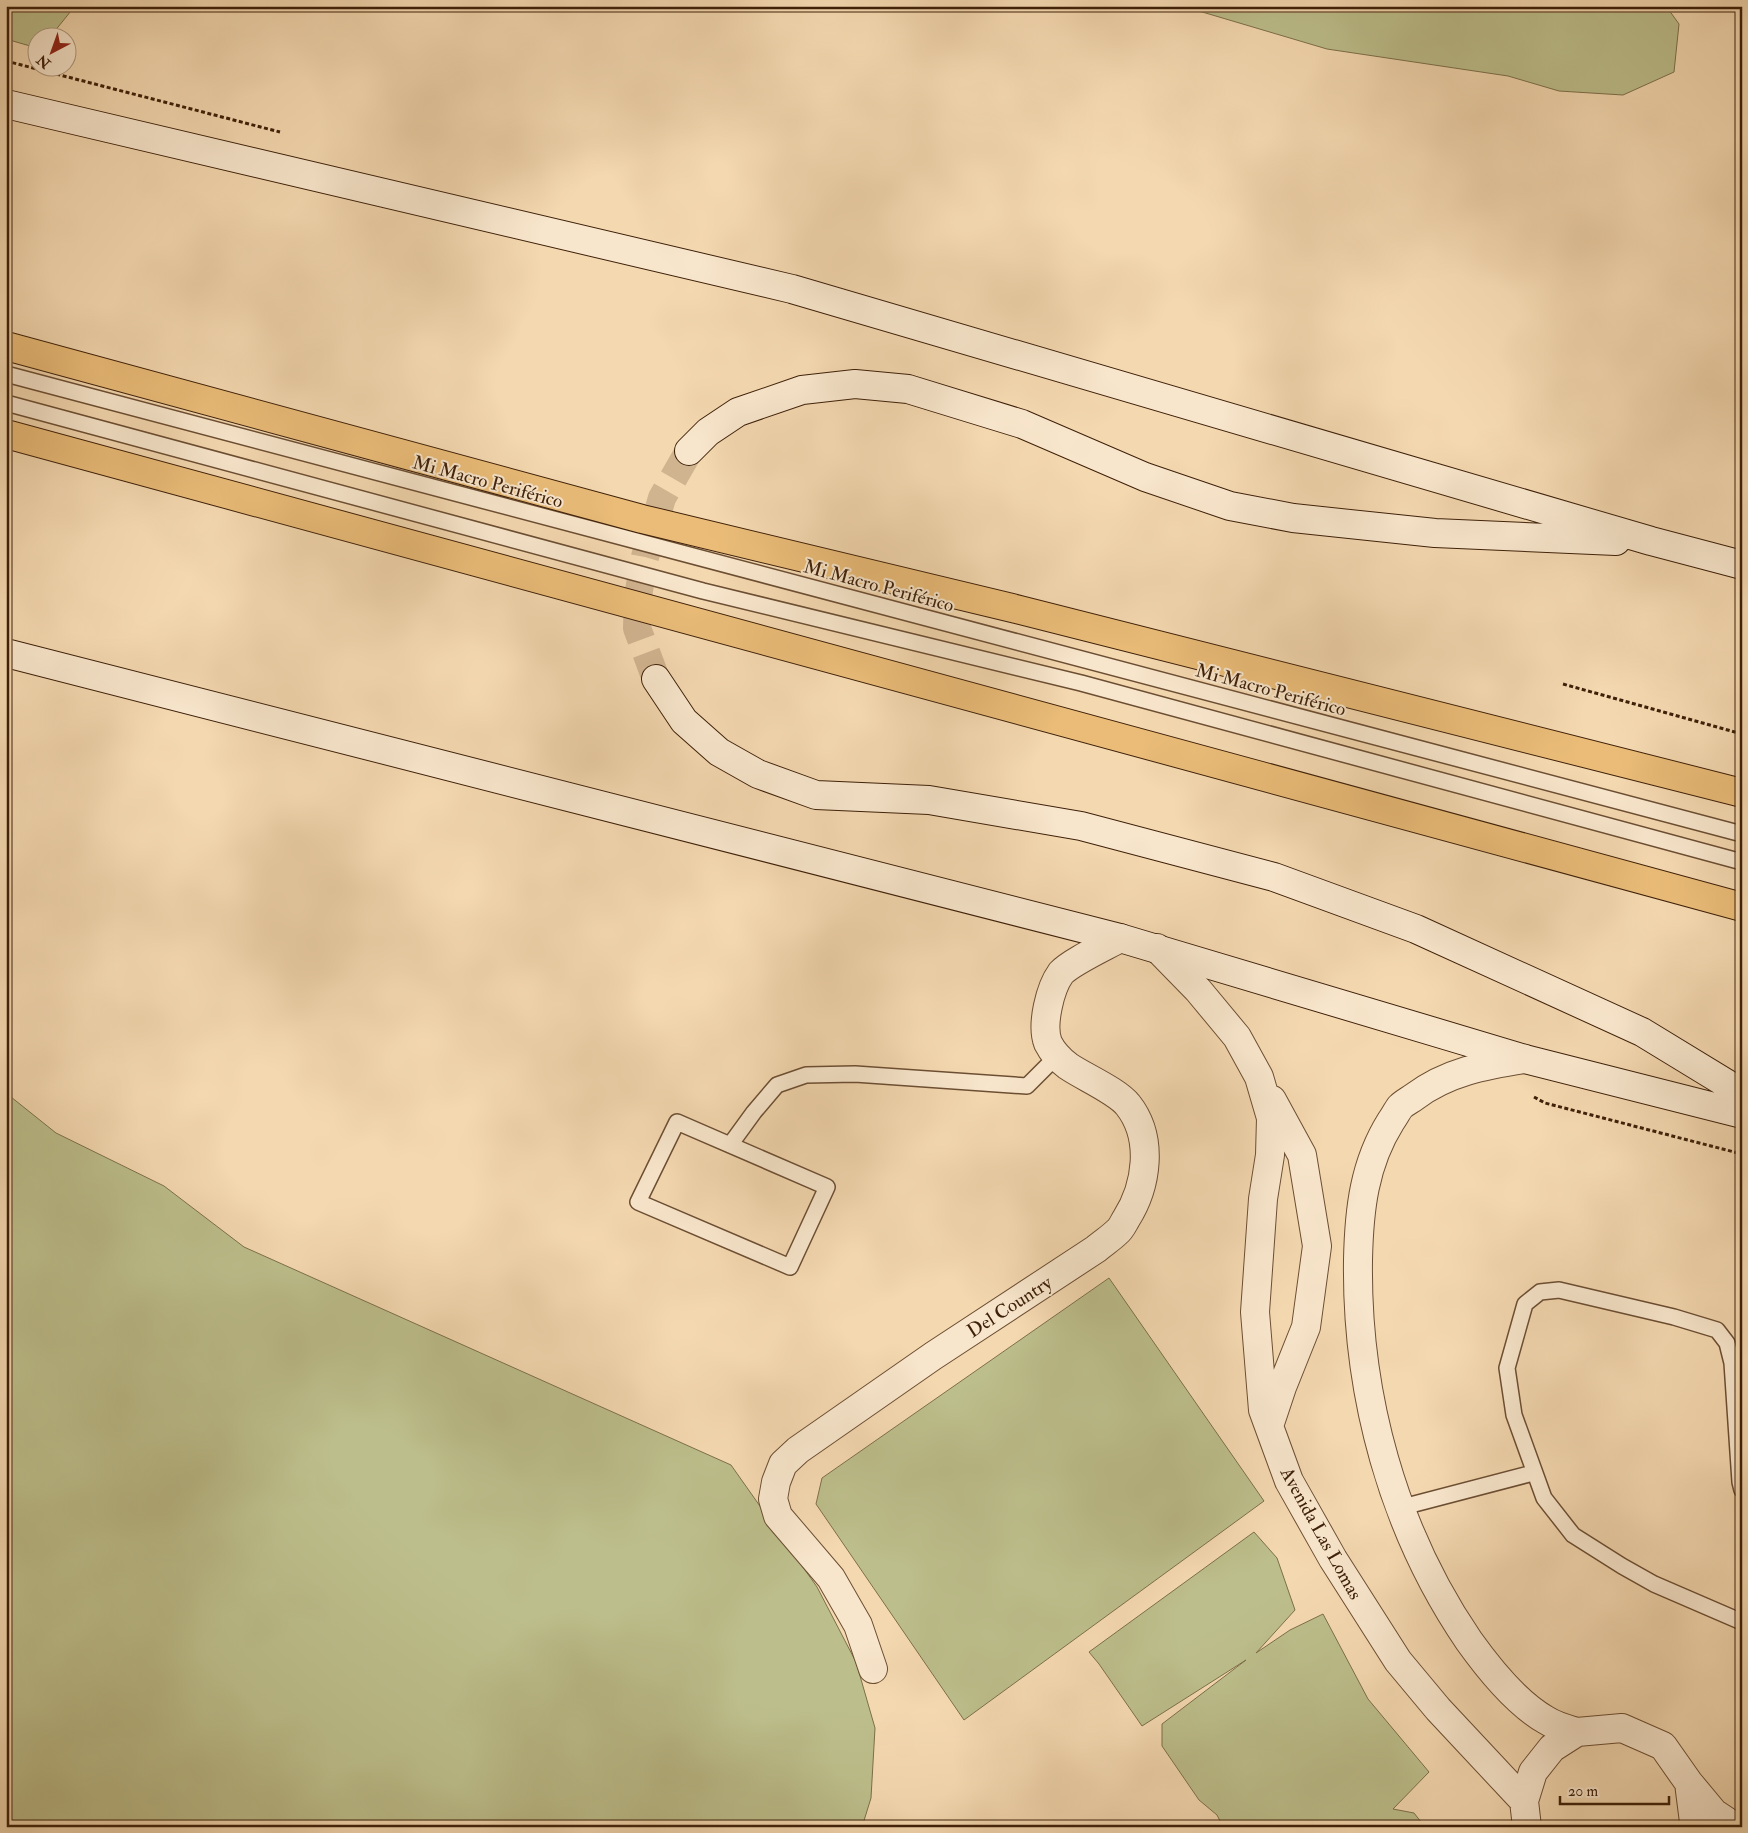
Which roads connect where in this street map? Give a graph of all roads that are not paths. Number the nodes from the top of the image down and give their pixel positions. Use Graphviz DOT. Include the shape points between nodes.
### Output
graph roads {
  1 [pos="6,104"];
  2 [pos="13,345"];
  3 [pos="6,374"];
  4 [pos="6,403"];
  5 [pos="6,434"];
  6 [pos="689,451"];
  7 [pos="1651,541"];
  8 [pos="1742,565"];
  9 [pos="6,653"];
  10 [pos="656,679"];
  11 [pos="1742,793"];
  12 [pos="1742,834"];
  13 [pos="1742,862"];
  14 [pos="1742,908"];
  15 [pos="1120,938"];
  16 [pos="1157,948"];
  17 [pos="1057,1056"];
  18 [pos="1525,1059"];
  19 [pos="1260,1080"];
  20 [pos="1742,1093"];
  21 [pos="1742,1114"];
  22 [pos="730,1145"];
  23 [pos="1314,1225"];
  24 [pos="1358,1232"];
  25 [pos="1269,1427"];
  26 [pos="1534,1472"];
  27 [pos="1742,1490"];
  28 [pos="1399,1508"];
  29 [pos="1742,1622"];
  30 [pos="873,1669"];
  31 [pos="1578,1732"];
  32 [pos="1689,1783"];
  33 [pos="1526,1814"];
  34 [pos="1692,1827"];
  35 [pos="1735,1827"];
  1 -- 7 [label="main road" via="792,289"];
  2 -- 11 [label="highway" via="642,519"];
  3 -- 12 [label="lane, Mi Macro Periférico"];
  4 -- 13 [label="lane" via="703,591 1081,683"];
  5 -- 14 [label="highway"];
  6 -- 7 [label="main road" via="708,432 738,412 802,390 854,384 881,386 908,389 1022,424 1145,477 1230,506 1294,518 1435,533"];
  7 -- 8 [label="main road"];
  9 -- 15 [label="main road"];
  10 -- 20 [label="main road" via="684,721 719,752 758,774 816,795 929,800 1081,826 1274,877 1416,929 1642,1032"];
  15 -- 16 [label="main road"];
  15 -- 17 [label="main road, Del Country" via="1062,973 1050,995 1046,1020 1048,1042"];
  16 -- 18 [label="main road"];
  16 -- 19 [label="main road, Avenida Las Lomas" via="1237,1037"];
  17 -- 22 [label="lane" via="1027,1086 855,1074 806,1075 778,1084"];
  17 -- 30 [label="main road, Del Country" via="1128,1104 1141,1126 1144,1176 1135,1206 1118,1232 798,1450 783,1464 776,1482 773,1499 778,1516 831,1578 858,1624"];
  18 -- 21 [label="main road"];
  18 -- 24 [label="main road" via="1452,1075 1428,1086 1400,1107 1384,1132 1367,1173"];
  19 -- 23 [label="main road" via="1302,1155"];
  19 -- 25 [label="main road, Avenida Las Lomas" via="1271,1118 1256,1312 1264,1410"];
  22 -- 22 [label="lane" via="827,1187 790,1267 638,1202 677,1122"];
  23 -- 24 [label="main road"];
  23 -- 25 [label="main road" via="1317,1246 1306,1326"];
  24 -- 28 [label="main road" via="1357,1299 1367,1384 1382,1454"];
  25 -- 33 [label="main road, Avenida Las Lomas" via="1289,1481 1398,1661"];
  26 -- 27 [label="lane" via="1514,1415 1508,1368 1525,1304 1540,1292 1559,1290 1717,1330 1728,1343 1732,1363"];
  26 -- 28 [label="lane"];
  26 -- 29 [label="lane" via="1544,1498 1573,1535 1654,1584"];
  28 -- 31 [label="main road" via="1435,1586 1488,1668 1546,1721"];
  31 -- 32 [label="main road" via="1622,1728 1662,1746"];
  31 -- 33 [label="main road" via="1552,1748 1533,1772"];
  32 -- 34 [label="main road"];
  32 -- 35 [label="main road" via="1714,1813"];
}
